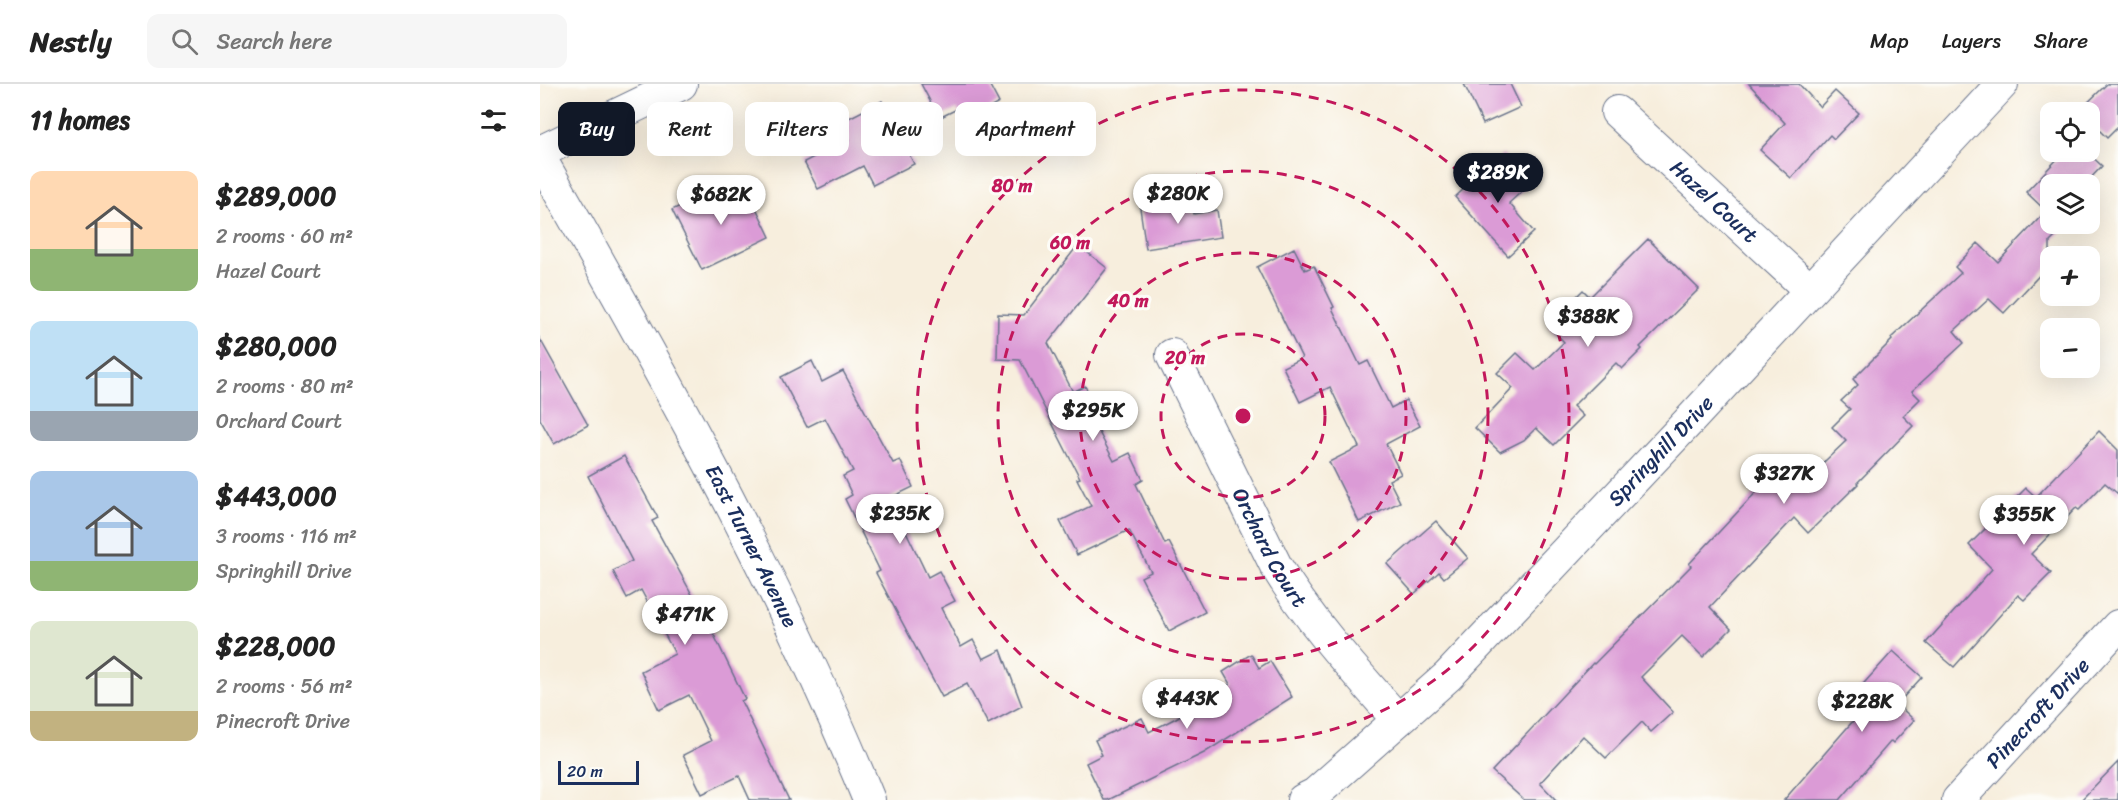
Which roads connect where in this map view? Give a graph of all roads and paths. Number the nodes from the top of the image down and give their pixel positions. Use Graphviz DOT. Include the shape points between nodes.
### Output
graph roads {
  1 [pos="681,84"];
  2 [pos="2002,84"];
  3 [pos="1617,112"];
  4 [pos="540,153"];
  5 [pos="540,158"];
  6 [pos="1810,290"];
  7 [pos="1172,355"];
  8 [pos="2118,626"];
  9 [pos="1398,720"];
  10 [pos="1312,798"];
  11 [pos="869,800"];
  12 [pos="1958,800"];
  1 -- 4 [label="street"];
  2 -- 6 [label="street, Springhill Drive"];
  3 -- 6 [label="street, Hazel Court"];
  5 -- 11 [label="street, East Turner Avenue" via="756,551 842,732"];
  6 -- 9 [label="street, Springhill Drive" via="1448,676"];
  7 -- 9 [label="street, Orchard Court" via="1295,598"];
  8 -- 12 [label="street, Pinecroft Drive"];
  9 -- 10 [label="street, Springhill Drive"];
}
